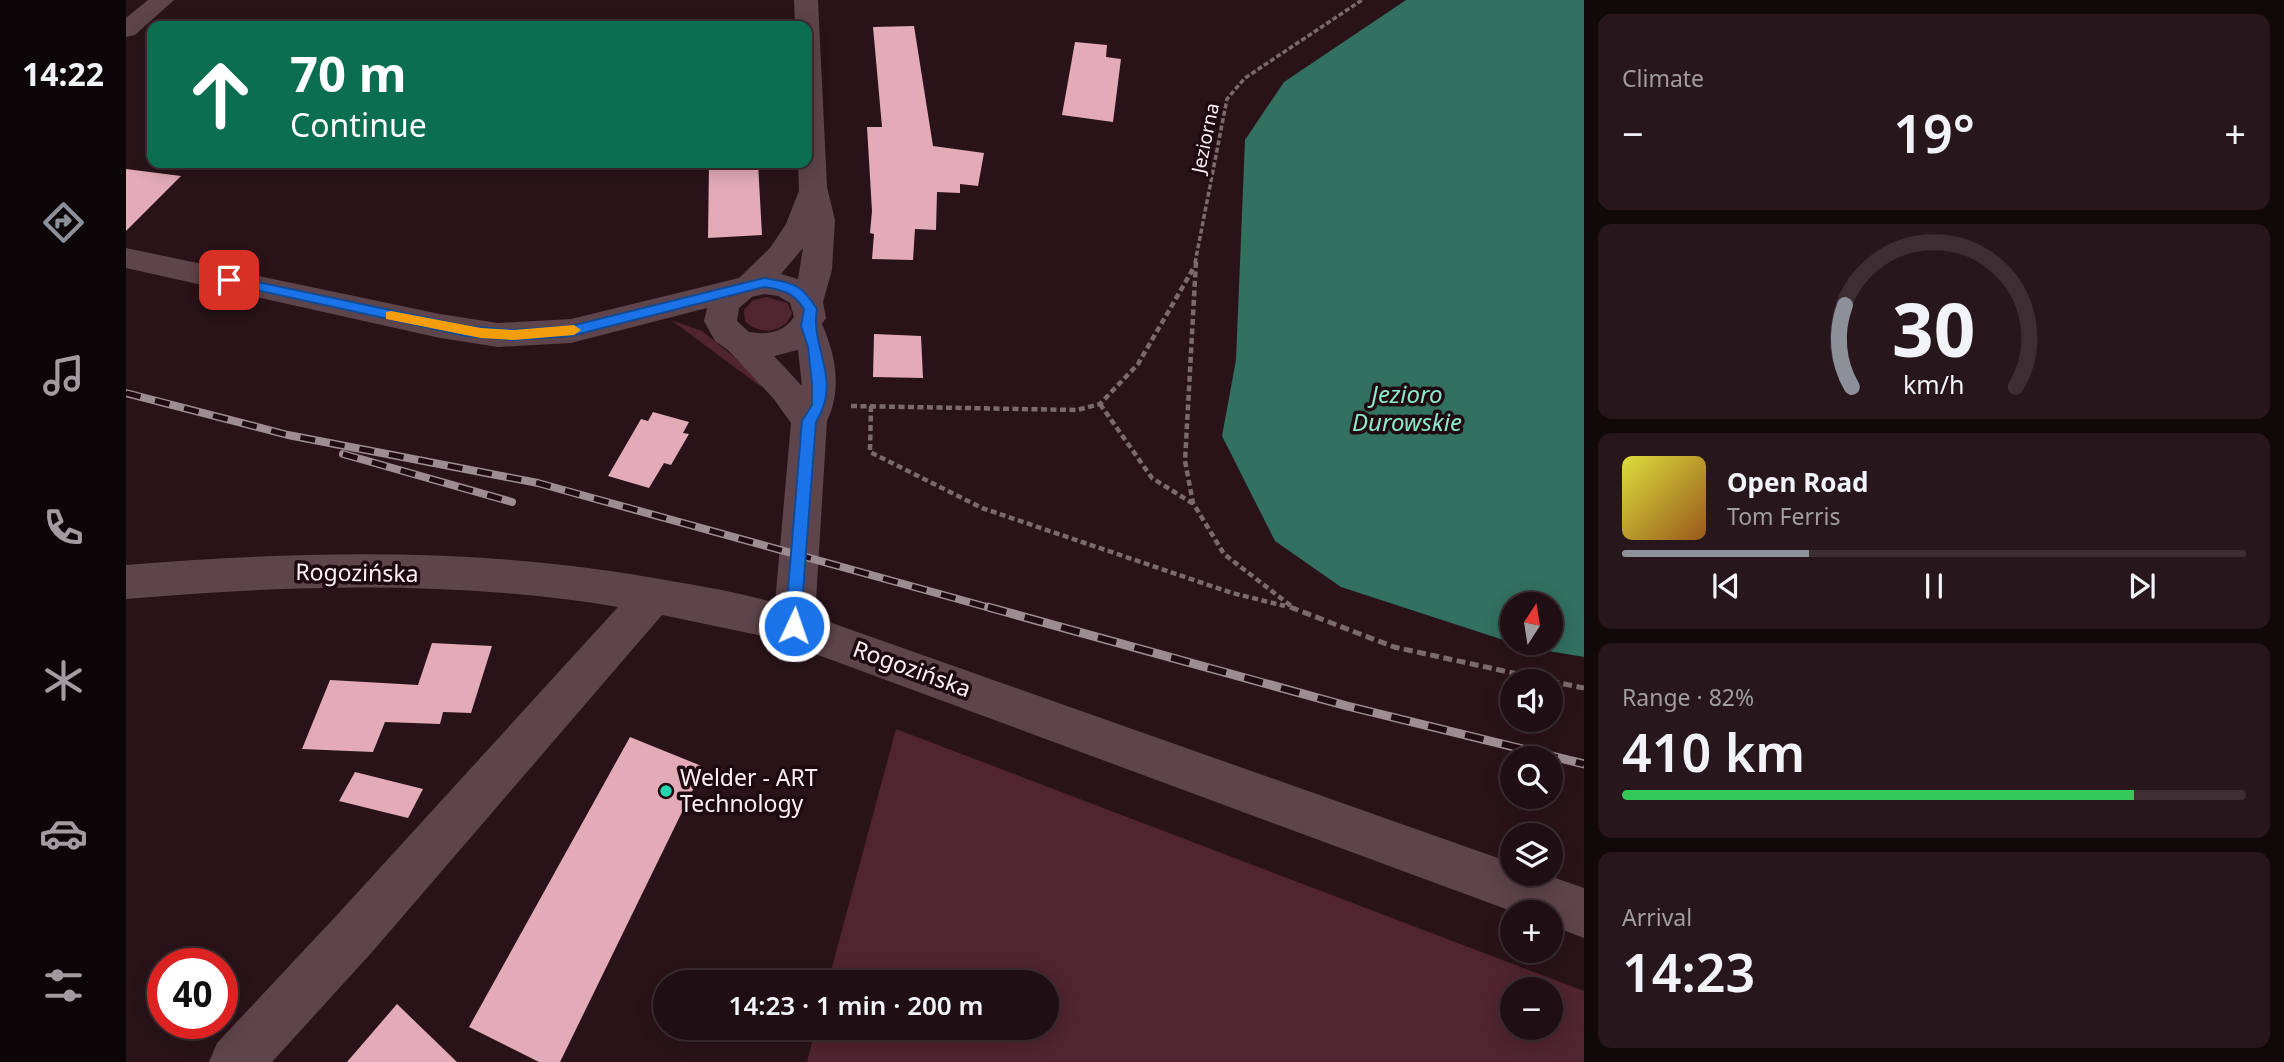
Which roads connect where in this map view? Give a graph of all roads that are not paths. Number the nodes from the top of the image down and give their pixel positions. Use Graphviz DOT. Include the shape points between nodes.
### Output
graph roads {
  1 [pos="162,0"];
  2 [pos="806,0"];
  3 [pos="807,21"];
  4 [pos="126,30"];
  5 [pos="812,160"];
  6 [pos="813,187"];
  7 [pos="126,258"];
  8 [pos="745,287"];
  9 [pos="666,309"];
  10 [pos="807,313"];
  11 [pos="731,333"];
  12 [pos="809,421"];
  13 [pos="126,582"];
  14 [pos="654,595"];
  15 [pos="794,626"];
  16 [pos="1584,913"];
  17 [pos="236,1062"];
  1 -- 4 [label="street"];
  2 -- 3 [label="street"];
  5 -- 6 [label="street"];
  6 -- 8 [label="street" via="801,230 777,260"];
  6 -- 10 [label="street" via="820,220"];
  7 -- 9 [label="street" via="481,333 571,331"];
  8 -- 9 [label="street"];
  8 -- 10 [label="street" via="764,283 790,287"];
  8 -- 11 [label="street" via="721,312"];
  9 -- 11 [label="street"];
  10 -- 11 [label="street" via="798,336 770,346"];
  10 -- 12 [label="street" via="820,384 819,405"];
  11 -- 12 [label="street"];
  12 -- 15 [label="street"];
  13 -- 14 [label="street, Rogozińska" via="303,571 428,574 523,579"];
  14 -- 15 [label="street, Rogozińska"];
  14 -- 17 [label="street"];
  15 -- 16 [label="street, Rogozińska"];
}
